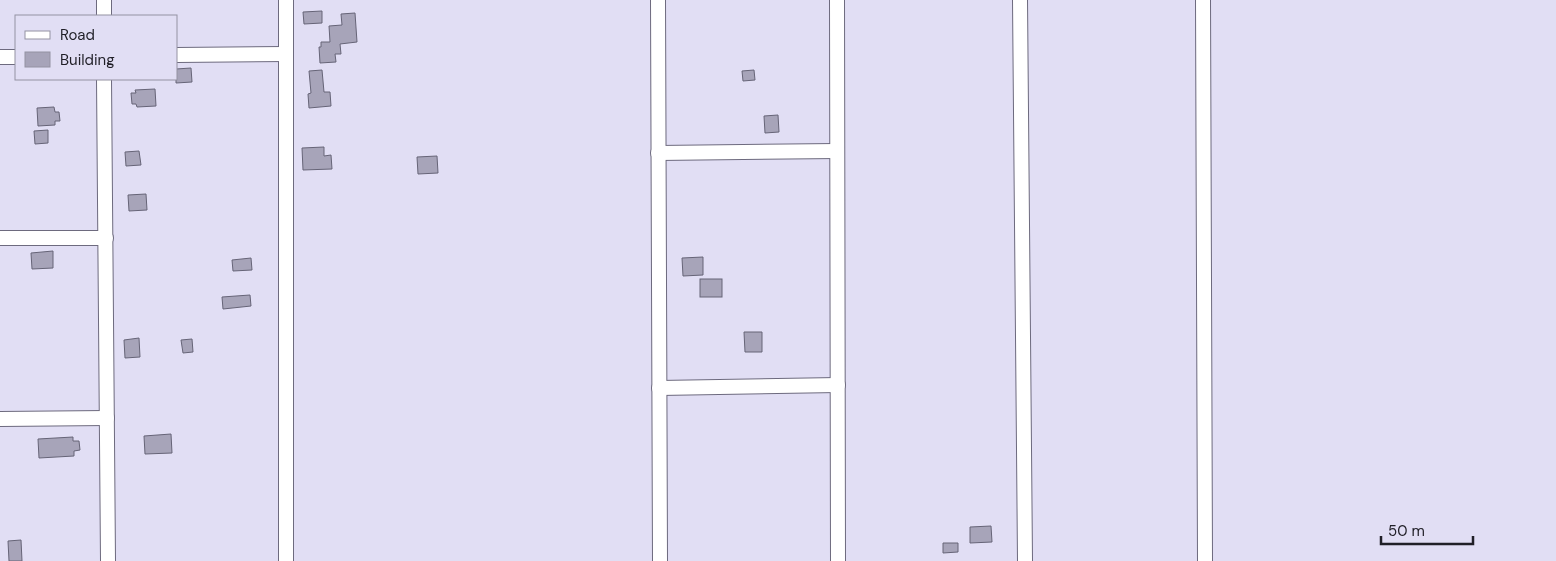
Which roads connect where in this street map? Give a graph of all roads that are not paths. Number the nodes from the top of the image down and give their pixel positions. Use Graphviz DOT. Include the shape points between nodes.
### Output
graph roads {
  1 [pos="104,0"];
  2 [pos="286,0"];
  3 [pos="658,0"];
  4 [pos="837,0"];
  5 [pos="1020,0"];
  6 [pos="1203,0"];
  7 [pos="104,15"];
  8 [pos="286,54"];
  9 [pos="178,55"];
  10 [pos="0,57"];
  11 [pos="15,57"];
  12 [pos="104,80"];
  13 [pos="837,151"];
  14 [pos="658,153"];
  15 [pos="0,238"];
  16 [pos="106,238"];
  17 [pos="838,385"];
  18 [pos="659,388"];
  19 [pos="107,418"];
  20 [pos="0,419"];
  21 [pos="108,561"];
  22 [pos="286,561"];
  23 [pos="660,561"];
  24 [pos="838,561"];
  25 [pos="1025,561"];
  26 [pos="1205,561"];
  1 -- 7 [label="street"];
  2 -- 8 [label="street"];
  3 -- 14 [label="street"];
  4 -- 13 [label="street"];
  5 -- 25 [label="street"];
  6 -- 26 [label="street"];
  8 -- 9 [label="street"];
  8 -- 22 [label="street"];
  10 -- 11 [label="street"];
  12 -- 16 [label="street"];
  13 -- 14 [label="street"];
  13 -- 17 [label="street"];
  14 -- 18 [label="street"];
  15 -- 16 [label="street"];
  16 -- 19 [label="street"];
  17 -- 18 [label="street"];
  17 -- 24 [label="street"];
  18 -- 23 [label="street"];
  19 -- 20 [label="street"];
  19 -- 21 [label="street"];
}
